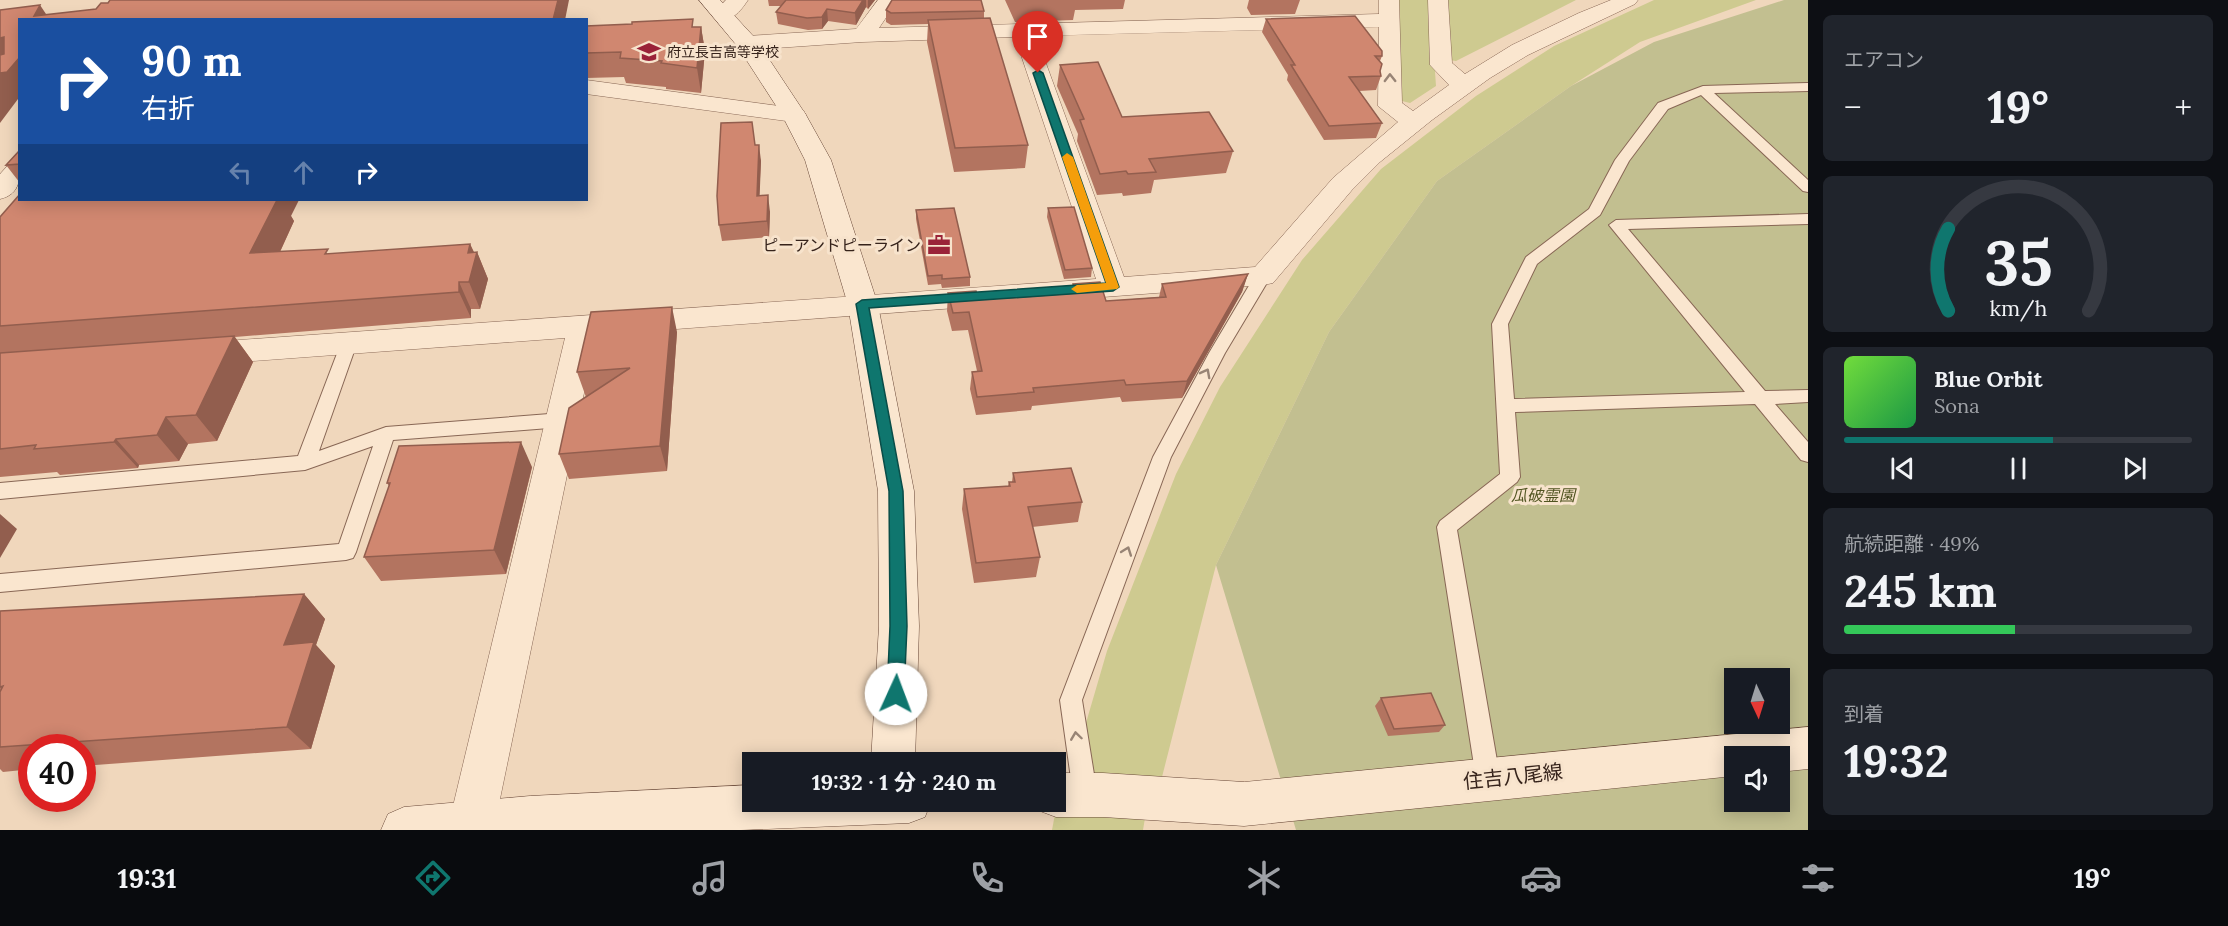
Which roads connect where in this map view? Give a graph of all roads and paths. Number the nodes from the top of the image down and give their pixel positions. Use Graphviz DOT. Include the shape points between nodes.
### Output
graph roads {
  1 [pos="888,0"];
  2 [pos="1438,0"];
  3 [pos="1628,0"];
  4 [pos="723,5"];
  5 [pos="1389,10"];
  6 [pos="1023,30"];
  7 [pos="862,35"];
  8 [pos="747,43"];
  9 [pos="1464,86"];
  10 [pos="588,87"];
  11 [pos="1808,87"];
  12 [pos="1702,90"];
  13 [pos="795,115"];
  14 [pos="1415,123"];
  15 [pos="18,169"];
  16 [pos="1808,188"];
  17 [pos="0,191"];
  18 [pos="1808,219"];
  19 [pos="1263,276"];
  20 [pos="1113,287"];
  21 [pos="862,304"];
  22 [pos="583,327"];
  23 [pos="349,343"];
  24 [pos="171,356"];
  25 [pos="1808,396"];
  26 [pos="1758,398"];
  27 [pos="1504,406"];
  28 [pos="562,420"];
  29 [pos="386,434"];
  30 [pos="1808,455"];
  31 [pos="305,463"];
  32 [pos="0,490"];
  33 [pos="0,583"];
  34 [pos="1808,748"];
  35 [pos="893,752"];
  36 [pos="1488,778"];
  37 [pos="1071,794"];
  38 [pos="742,807"];
  39 [pos="890,812"];
  40 [pos="1247,817"];
  41 [pos="472,823"];
  42 [pos="404,830"];
  43 [pos="888,830"];
  1 -- 7 [label="street"];
  2 -- 9 [label="street" via="1441,65"];
  3 -- 9 [label="street" via="1520,50"];
  4 -- 8 [label="street"];
  5 -- 6 [label="street" via="1212,16"];
  14 -- 5 [label="street, one-way" via="1390,106"];
  6 -- 7 [label="street"];
  6 -- 20 [label="street"];
  7 -- 8 [label="street"];
  8 -- 13 [label="street"];
  9 -- 14 [label="street"];
  10 -- 13 [label="street"];
  11 -- 12 [label="lane"];
  12 -- 16 [label="lane"];
  12 -- 27 [label="lane" via="1663,106 1622,160 1595,212 1531,261 1500,324"];
  13 -- 21 [label="street" via="818,160"];
  14 -- 19 [label="street" via="1370,158"];
  15 -- 17 [label="street"];
  18 -- 26 [label="lane" via="1616,225"];
  19 -- 20 [label="street"];
  37 -- 19 [label="lane, one-way" via="1071,700 1162,457"];
  20 -- 21 [label="street"];
  21 -- 22 [label="street"];
  21 -- 35 [label="street" via="896,491 898,626"];
  22 -- 23 [label="street"];
  22 -- 28 [label="street"];
  23 -- 24 [label="street"];
  23 -- 31 [label="lane"];
  25 -- 26 [label="lane"];
  26 -- 27 [label="lane"];
  26 -- 30 [label="lane"];
  27 -- 36 [label="lane" via="1510,477 1447,527"];
  28 -- 29 [label="lane"];
  28 -- 41 [label="street"];
  29 -- 31 [label="lane"];
  29 -- 33 [label="lane" via="346,552"];
  31 -- 32 [label="lane"];
  34 -- 36 [label="street, 住吉八尾線"];
  36 -- 40 [label="street, 住吉八尾線"];
  37 -- 40 [label="street, 住吉八尾線" via="1188,803"];
  38 -- 41 [label="street"];
  39 -- 43 [label="street"];
  41 -- 42 [label="street"];
}
